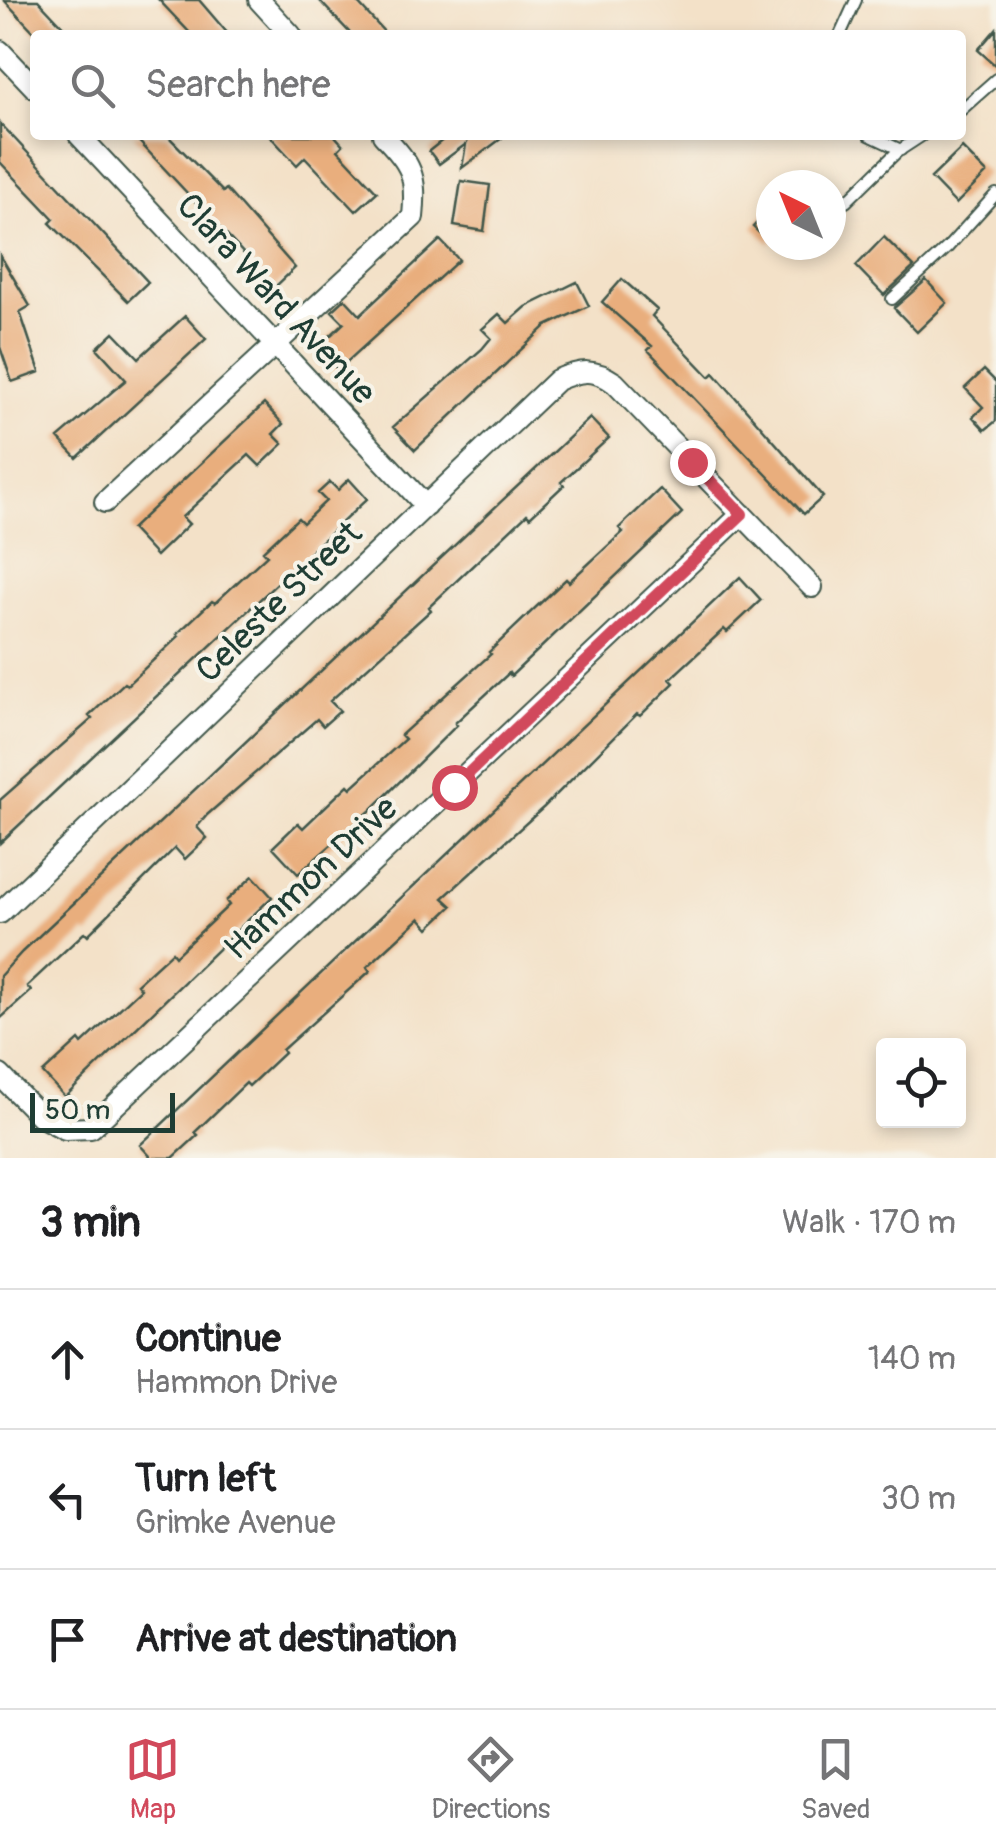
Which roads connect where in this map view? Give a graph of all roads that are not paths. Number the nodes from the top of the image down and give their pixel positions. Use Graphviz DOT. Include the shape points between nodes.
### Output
graph roads {
  1 [pos="259,0"];
  2 [pos="856,0"];
  3 [pos="286,30"];
  4 [pos="842,30"];
  5 [pos="0,50"];
  6 [pos="996,79"];
  7 [pos="30,83"];
  8 [pos="966,106"];
  9 [pos="84,140"];
  10 [pos="388,140"];
  11 [pos="880,140"];
  12 [pos="916,140"];
  13 [pos="901,150"];
  14 [pos="996,194"];
  15 [pos="846,202"];
  16 [pos="892,300"];
  17 [pos="275,346"];
  18 [pos="105,502"];
  19 [pos="426,506"];
  20 [pos="742,514"];
  21 [pos="812,587"];
  22 [pos="0,914"];
  23 [pos="0,1075"];
  1 -- 3 [label="street"];
  2 -- 4 [label="lane"];
  5 -- 7 [label="street"];
  6 -- 8 [label="lane"];
  9 -- 17 [label="street, Clara Ward Avenue"];
  10 -- 17 [label="street" via="410,164 413,217"];
  11 -- 13 [label="lane"];
  12 -- 13 [label="lane"];
  13 -- 15 [label="lane"];
  14 -- 16 [label="lane"];
  17 -- 18 [label="street"];
  17 -- 19 [label="street, Clara Ward Avenue"];
  19 -- 20 [label="street, Celeste Street" via="557,380 578,371 616,382"];
  19 -- 22 [label="street, Celeste Street"];
  20 -- 21 [label="street"];
  20 -- 23 [label="street, Hammon Drive" via="91,1128 65,1129 40,1116"];
}
